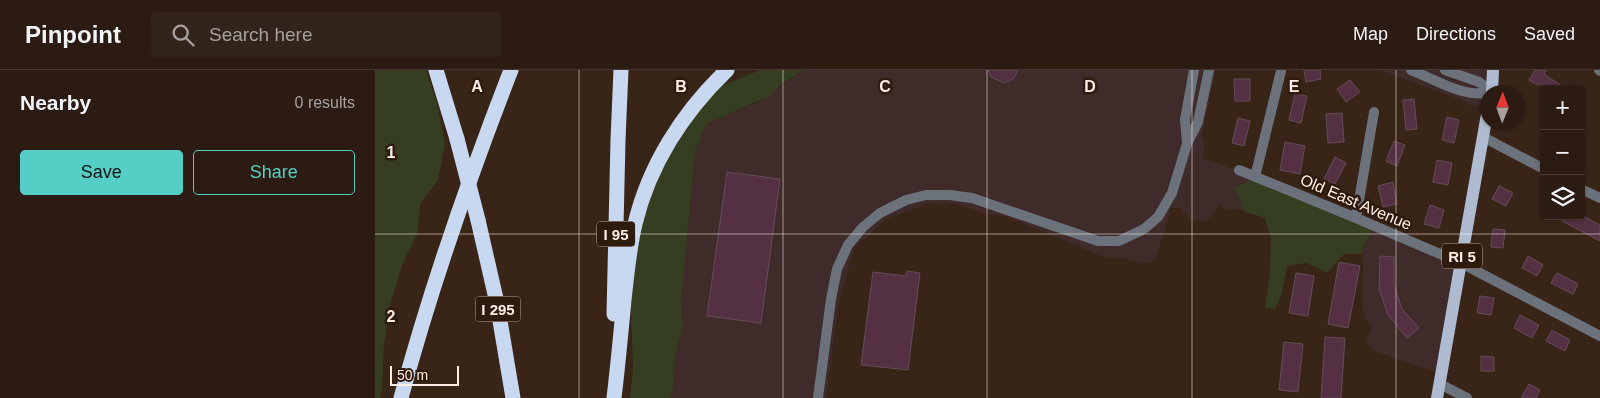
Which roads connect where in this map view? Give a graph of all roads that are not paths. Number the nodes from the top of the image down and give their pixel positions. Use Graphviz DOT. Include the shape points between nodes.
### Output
graph roads {
  1 [pos="436,70"];
  2 [pos="511,70"];
  3 [pos="621,70"];
  4 [pos="727,70"];
  5 [pos="1195,70"];
  6 [pos="1209,70"];
  7 [pos="1411,70"];
  8 [pos="1445,70"];
  9 [pos="1493,70"];
  10 [pos="1281,71"];
  11 [pos="1482,85"];
  12 [pos="1491,85"];
  13 [pos="1480,93"];
  14 [pos="1374,112"];
  15 [pos="1484,130"];
  16 [pos="1483,138"];
  17 [pos="1187,144"];
  18 [pos="1540,167"];
  19 [pos="1239,170"];
  20 [pos="1255,177"];
  21 [pos="1585,191"];
  22 [pos="1600,198"];
  23 [pos="1356,218"];
  24 [pos="1461,263"];
  25 [pos="1600,336"];
  26 [pos="1440,384"];
  27 [pos="401,398"];
  28 [pos="513,398"];
  29 [pos="613,398"];
  30 [pos="818,398"];
  31 [pos="1437,398"];
  32 [pos="1467,398"];
  1 -- 28 [label="highway, I 295, bridge" via="479,220"];
  2 -- 27 [label="highway" via="439,270"];
  3 -- 29 [label="highway, I 95"];
  4 -- 29 [label="highway" via="698,100 673,135 653,172 640,207 628,262"];
  5 -- 17 [label="street" via="1185,120"];
  6 -- 17 [label="street" via="1199,122"];
  7 -- 13 [label="street" via="1459,90"];
  8 -- 11 [label="street"];
  9 -- 12 [label="main road"];
  10 -- 20 [label="street"];
  14 -- 23 [label="street"];
  15 -- 16 [label="main road, RI 5"];
  16 -- 18 [label="street"];
  16 -- 24 [label="main road, RI 5"];
  17 -- 30 [label="street" via="1172,193 1158,217 1144,229 1119,240 1098,241 972,198 950,195 926,195 906,200 880,213 848,245 837,269"];
  19 -- 20 [label="street, Old East Avenue"];
  20 -- 23 [label="street, Old East Avenue"];
  21 -- 22 [label="street"];
  23 -- 24 [label="street, Old East Avenue"];
  24 -- 25 [label="street, Old East Avenue"];
  24 -- 26 [label="main road, RI 5"];
  26 -- 31 [label="main road, RI 5"];
  26 -- 32 [label="street"];
}
